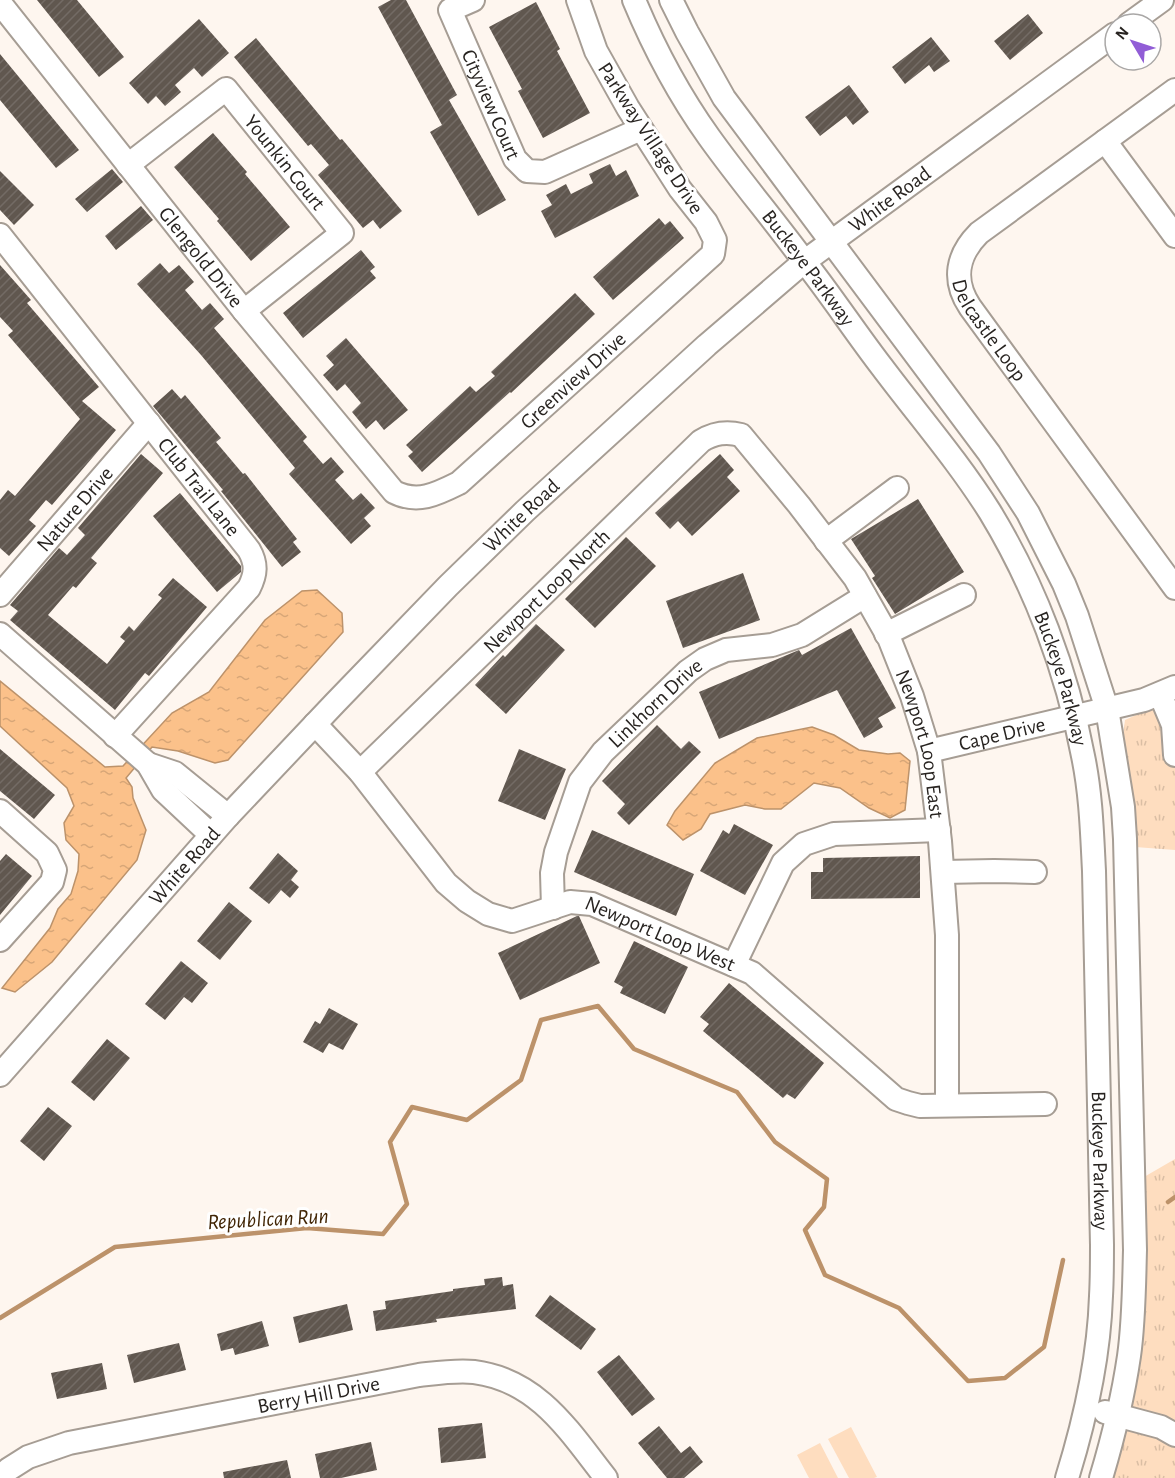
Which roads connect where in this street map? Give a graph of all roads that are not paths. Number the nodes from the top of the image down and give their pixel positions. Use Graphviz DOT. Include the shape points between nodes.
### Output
graph roads {
  1 [pos="473,0"];
  2 [pos="578,0"];
  3 [pos="634,0"];
  4 [pos="672,0"];
  5 [pos="1162,0"];
  6 [pos="0,3"];
  7 [pos="1146,12"];
  8 [pos="1103,43"];
  9 [pos="1175,90"];
  10 [pos="641,129"];
  11 [pos="1105,141"];
  12 [pos="128,165"];
  13 [pos="0,235"];
  14 [pos="1175,236"];
  15 [pos="715,240"];
  16 [pos="831,242"];
  17 [pos="805,261"];
  18 [pos="244,311"];
  19 [pos="149,423"];
  20 [pos="741,435"];
  21 [pos="897,488"];
  22 [pos="412,498"];
  23 [pos="826,541"];
  24 [pos="8,569"];
  25 [pos="1175,588"];
  26 [pos="0,595"];
  27 [pos="964,595"];
  28 [pos="865,596"];
  29 [pos="0,634"];
  30 [pos="886,634"];
  31 [pos="1168,690"];
  32 [pos="1107,709"];
  33 [pos="1075,717"];
  34 [pos="315,724"];
  35 [pos="122,742"];
  36 [pos="929,751"];
  37 [pos="1175,755"];
  38 [pos="148,764"];
  39 [pos="360,772"];
  40 [pos="0,811"];
  41 [pos="228,816"];
  42 [pos="939,830"];
  43 [pos="211,835"];
  44 [pos="942,872"];
  45 [pos="1035,872"];
  46 [pos="553,908"];
  47 [pos="0,940"];
  48 [pos="734,965"];
  49 [pos="0,1075"];
  50 [pos="1045,1104"];
  51 [pos="947,1105"];
  52 [pos="1086,1408"];
  53 [pos="1117,1415"];
  54 [pos="1175,1435"];
  55 [pos="0,1477"];
  56 [pos="606,1478"];
  57 [pos="1067,1478"];
  58 [pos="1101,1478"];
  1 -- 10 [label="street, Cityview Court" via="450,10 515,159 527,171 545,172"];
  2 -- 10 [label="street, Parkway Village Drive" via="596,51"];
  3 -- 17 [label="street, Buckeye Parkway" via="664,64 708,136"];
  4 -- 16 [label="street, Buckeye Parkway" via="724,98"];
  5 -- 7 [label="street"];
  6 -- 12 [label="street, Glengold Drive"];
  8 -- 16 [label="street, White Road"];
  9 -- 11 [label="street, Delcastle Loop"];
  10 -- 15 [label="street, Parkway Village Drive"];
  11 -- 14 [label="street"];
  11 -- 25 [label="street, Delcastle Loop" via="979,233 964,251 960,286 970,307"];
  12 -- 18 [label="street, Glengold Drive"];
  12 -- 18 [label="street, Younkin Court" via="226,89 342,233"];
  13 -- 19 [label="street, Club Trail Lane"];
  15 -- 22 [label="street, Greenview Drive" via="713,254 459,483 435,495"];
  16 -- 17 [label="street, White Road"];
  16 -- 32 [label="street, Buckeye Parkway" via="989,453 1028,513 1077,616"];
  17 -- 33 [label="street, Buckeye Parkway" via="994,519 1037,604"];
  17 -- 34 [label="street, White Road" via="525,511"];
  18 -- 22 [label="street, Glengold Drive" via="394,492"];
  19 -- 24 [label="street, Nature Drive"];
  19 -- 35 [label="street, Club Trail Lane" via="249,550 255,568 249,588"];
  20 -- 23 [label="street, Newport Loop East"];
  20 -- 39 [label="street, Newport Loop North" via="724,432 701,441"];
  21 -- 23 [label="street"];
  23 -- 28 [label="street, Newport Loop East"];
  24 -- 26 [label="street, Nature Drive"];
  27 -- 30 [label="street"];
  28 -- 30 [label="street, Newport Loop East"];
  28 -- 46 [label="street, Linkhorn Drive" via="802,635 772,645 726,650 705,659 603,752 580,782 556,852"];
  29 -- 35 [label="street"];
  30 -- 36 [label="street, Newport Loop East" via="912,696"];
  31 -- 32 [label="street, Cape Drive"];
  31 -- 37 [label="street"];
  32 -- 33 [label="street, Cape Drive"];
  32 -- 53 [label="street, Buckeye Parkway" via="1124,807 1135,1250 1129,1356"];
  33 -- 36 [label="street, Cape Drive"];
  33 -- 52 [label="street, Buckeye Parkway" via="1091,813 1102,1234 1101,1298"];
  34 -- 39 [label="street, Newport Loop West"];
  34 -- 41 [label="street, White Road"];
  35 -- 38 [label="street"];
  36 -- 42 [label="street, Newport Loop East"];
  38 -- 41 [label="street" via="175,773"];
  38 -- 43 [label="street" via="163,790"];
  39 -- 46 [label="street, Newport Loop West" via="446,883 467,901 488,914 512,921"];
  40 -- 47 [label="street" via="47,853 55,870 52,882"];
  41 -- 43 [label="street, White Road"];
  42 -- 44 [label="street, Newport Loop East"];
  42 -- 48 [label="street" via="834,834 804,844 783,863"];
  43 -- 49 [label="street, White Road"];
  44 -- 45 [label="street"];
  44 -- 51 [label="street, Newport Loop East" via="947,935"];
  46 -- 48 [label="street, Newport Loop West" via="570,902 592,904"];
  48 -- 51 [label="street, Newport Loop West" via="752,973 896,1099 920,1106"];
  50 -- 51 [label="street, Newport Loop West"];
  52 -- 53 [label="street"];
  52 -- 57 [label="street, Buckeye Parkway"];
  53 -- 54 [label="street"];
  53 -- 58 [label="street, Buckeye Parkway"];
  55 -- 56 [label="street, Berry Hill Drive" via="28,1457 69,1443 419,1375 473,1372 509,1381 545,1404"];
}
